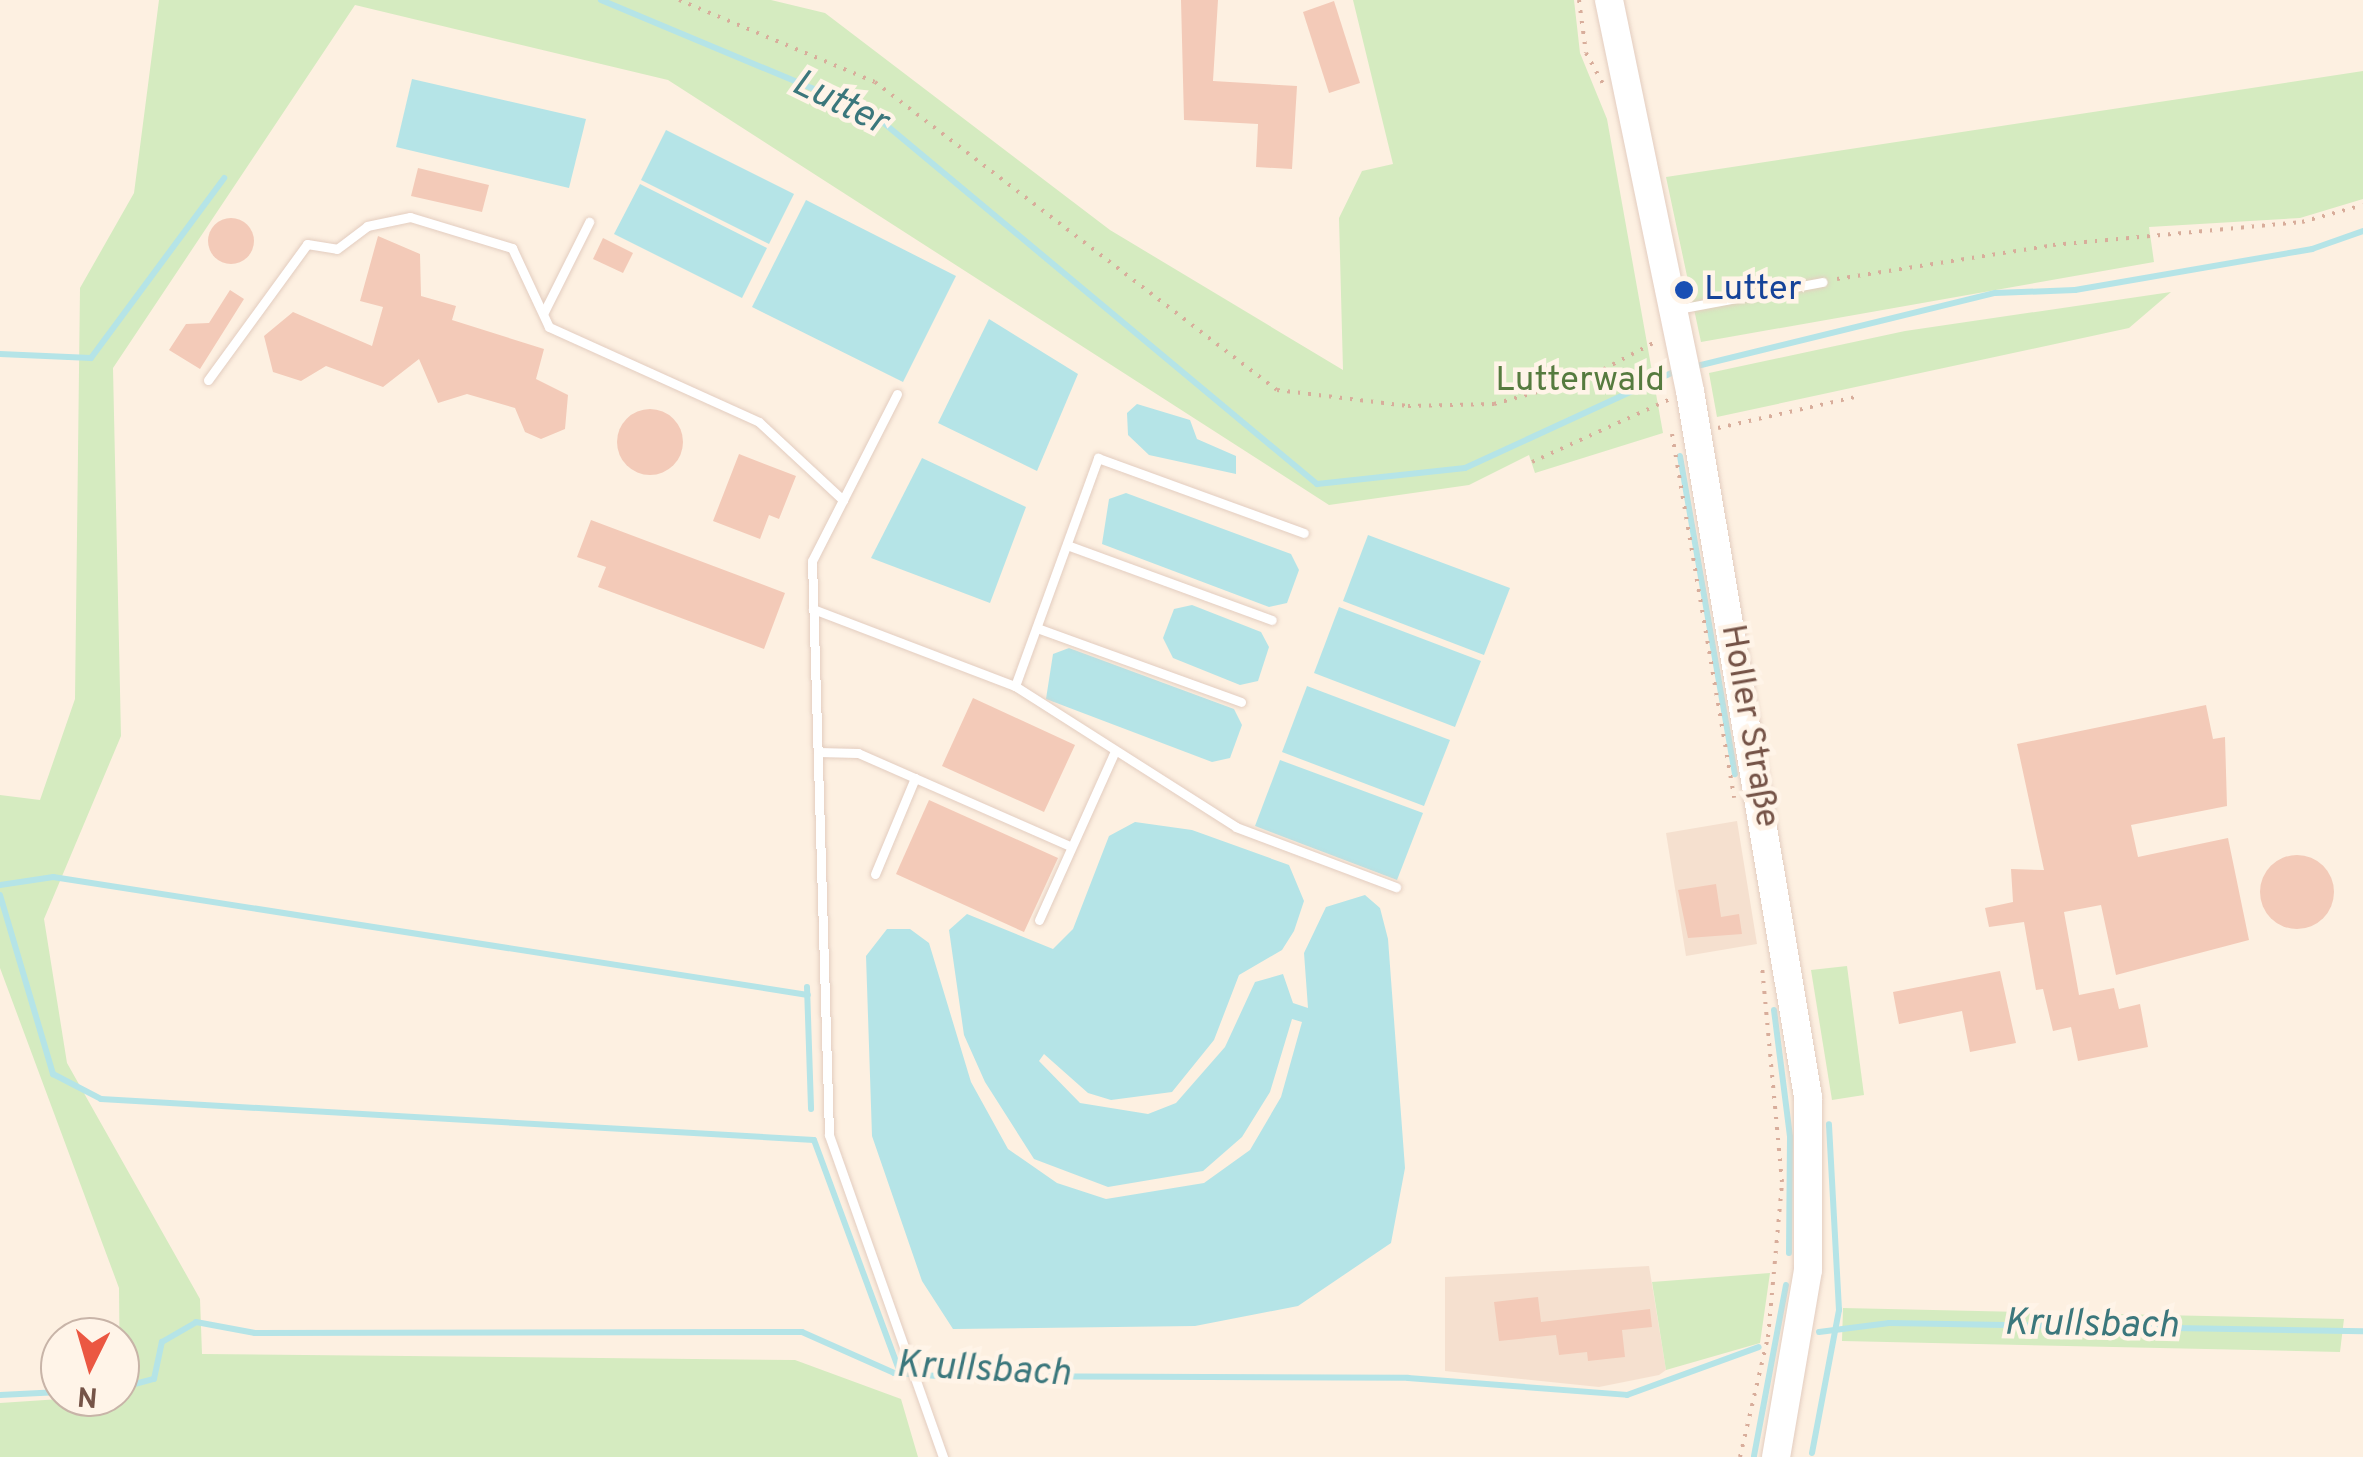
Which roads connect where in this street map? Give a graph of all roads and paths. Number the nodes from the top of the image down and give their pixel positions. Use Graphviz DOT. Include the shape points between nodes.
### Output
graph roads {
  1 [pos="679,0"];
  2 [pos="1609,0"];
  3 [pos="2363,204"];
  4 [pos="589,222"];
  5 [pos="1822,282"];
  6 [pos="1675,309"];
  7 [pos="544,312"];
  8 [pos="1670,343"];
  9 [pos="208,380"];
  10 [pos="898,394"];
  11 [pos="1860,396"];
  12 [pos="1676,398"];
  13 [pos="1685,428"];
  14 [pos="1532,462"];
  15 [pos="843,500"];
  16 [pos="1304,533"];
  17 [pos="1067,545"];
  18 [pos="813,609"];
  19 [pos="1272,620"];
  20 [pos="1037,628"];
  21 [pos="1016,686"];
  22 [pos="1242,702"];
  23 [pos="1116,751"];
  24 [pos="818,752"];
  25 [pos="916,778"];
  26 [pos="1744,814"];
  27 [pos="1070,846"];
  28 [pos="874,874"];
  29 [pos="1396,887"];
  30 [pos="1039,920"];
  31 [pos="1763,958"];
  32 [pos="943,1457"];
  33 [pos="1740,1457"];
  34 [pos="1776,1457"];
  1 -- 8 [label="path" via="875,82 1277,390 1392,405 1494,404 1585,379"];
  2 -- 6 [label="street, Holler Straße"];
  3 -- 5 [label="path" via="2302,222 2053,244"];
  4 -- 7 [label="lane"];
  5 -- 6 [label="lane"];
  6 -- 8 [label="street, Holler Straße"];
  7 -- 9 [label="lane" via="512,248 396,220 368,226 337,249 307,244"];
  7 -- 15 [label="lane" via="549,326 759,422"];
  8 -- 12 [label="street, Holler Straße"];
  10 -- 15 [label="lane"];
  11 -- 13 [label="path"];
  12 -- 13 [label="street, Holler Straße"];
  12 -- 14 [label="path"];
  13 -- 26 [label="path" via="1726,786"];
  13 -- 34 [label="street, Holler Straße" via="1808,1097 1808,1270"];
  15 -- 18 [label="lane" via="812,562"];
  16 -- 17 [label="lane" via="1098,458"];
  17 -- 19 [label="lane"];
  17 -- 20 [label="lane"];
  18 -- 21 [label="lane"];
  18 -- 24 [label="lane"];
  20 -- 21 [label="lane"];
  20 -- 22 [label="lane"];
  21 -- 23 [label="lane"];
  23 -- 27 [label="lane"];
  23 -- 29 [label="lane" via="1236,827"];
  24 -- 25 [label="lane" via="858,754"];
  24 -- 32 [label="lane" via="829,1135 926,1388"];
  25 -- 27 [label="lane"];
  25 -- 28 [label="lane"];
  27 -- 30 [label="lane"];
  31 -- 33 [label="path" via="1782,1182 1768,1337"];
}
